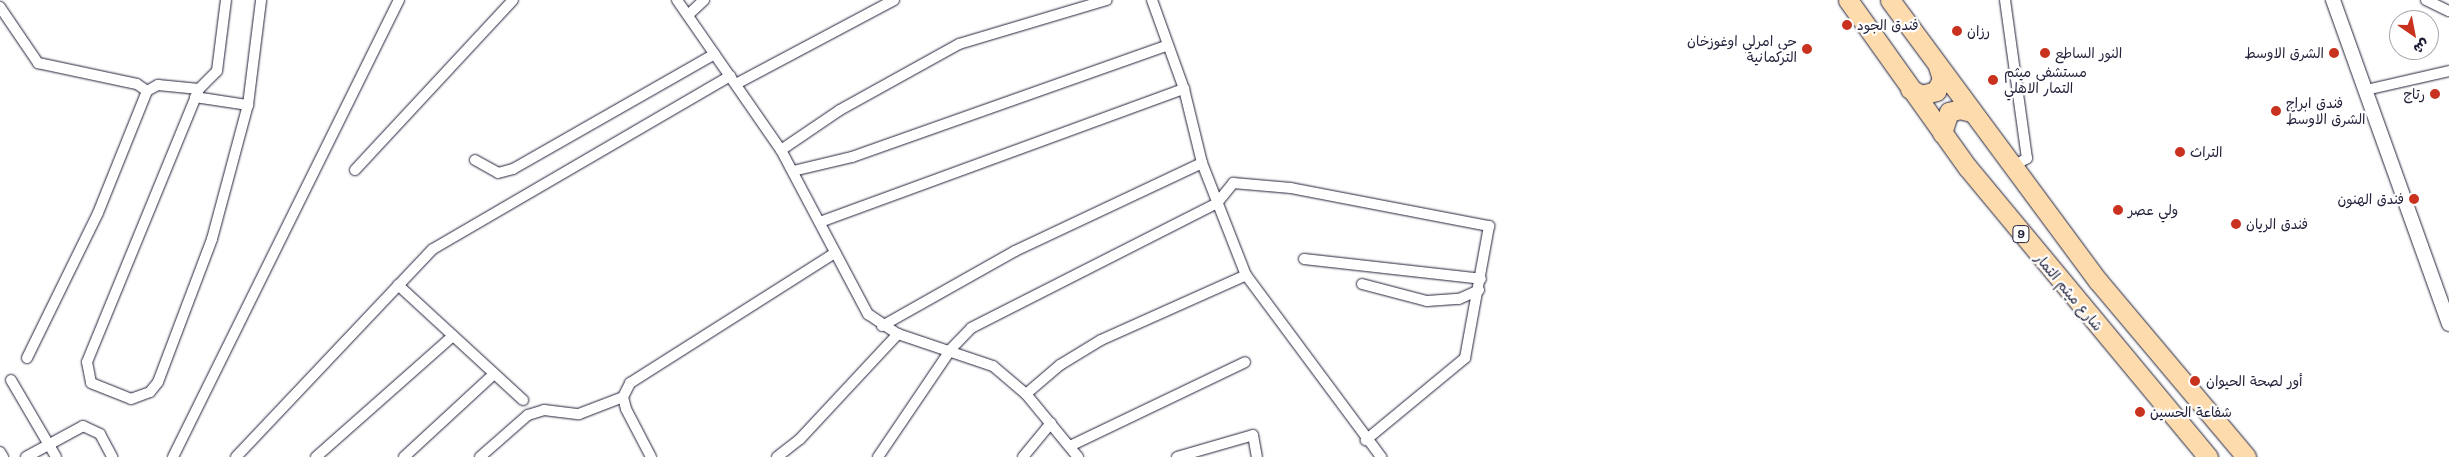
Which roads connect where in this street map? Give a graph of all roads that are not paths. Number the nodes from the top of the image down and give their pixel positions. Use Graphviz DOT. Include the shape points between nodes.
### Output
graph roads {
  1 [pos="226,0"];
  2 [pos="261,0"];
  3 [pos="399,0"];
  4 [pos="513,0"];
  5 [pos="677,0"];
  6 [pos="704,0"];
  7 [pos="894,0"];
  8 [pos="1107,0"];
  9 [pos="1152,0"];
  10 [pos="1848,0"];
  11 [pos="1890,0"];
  12 [pos="2005,0"];
  13 [pos="2333,0"];
  14 [pos="2427,0"];
  15 [pos="0,7"];
  16 [pos="2449,11"];
  17 [pos="688,15"];
  18 [pos="1168,45"];
  19 [pos="714,54"];
  20 [pos="1938,66"];
  21 [pos="2449,71"];
  22 [pos="733,80"];
  23 [pos="1910,88"];
  24 [pos="147,90"];
  25 [pos="1184,90"];
  26 [pos="2366,90"];
  27 [pos="197,93"];
  28 [pos="248,105"];
  29 [pos="1971,112"];
  30 [pos="1942,133"];
  31 [pos="781,150"];
  32 [pos="475,160"];
  33 [pos="1202,163"];
  34 [pos="2010,168"];
  35 [pos="355,170"];
  36 [pos="793,171"];
  37 [pos="1217,203"];
  38 [pos="820,222"];
  39 [pos="835,253"];
  40 [pos="1304,259"];
  41 [pos="1246,275"];
  42 [pos="1481,279"];
  43 [pos="1362,284"];
  44 [pos="398,285"];
  45 [pos="1479,290"];
  46 [pos="2449,324"];
  47 [pos="882,326"];
  48 [pos="898,334"];
  49 [pos="453,336"];
  50 [pos="951,349"];
  51 [pos="27,358"];
  52 [pos="1246,362"];
  53 [pos="494,374"];
  54 [pos="11,380"];
  55 [pos="1026,394"];
  56 [pos="624,397"];
  57 [pos="523,400"];
  58 [pos="1051,423"];
  59 [pos="1366,440"];
  60 [pos="48,444"];
  61 [pos="1070,446"];
  62 [pos="0,452"];
  63 [pos="3,457"];
  64 [pos="26,457"];
  65 [pos="56,457"];
  66 [pos="112,457"];
  67 [pos="173,457"];
  68 [pos="236,457"];
  69 [pos="316,457"];
  70 [pos="404,457"];
  71 [pos="480,457"];
  72 [pos="651,457"];
  73 [pos="777,457"];
  74 [pos="878,457"];
  75 [pos="1023,457"];
  76 [pos="1078,457"];
  77 [pos="1177,457"];
  78 [pos="1257,457"];
  79 [pos="1382,457"];
  80 [pos="2208,457"];
  81 [pos="2246,457"];
  1 -- 27 [label="street" via="217,71"];
  2 -- 28 [label="street"];
  3 -- 67 [label="street"];
  4 -- 35 [label="street"];
  5 -- 17 [label="street"];
  6 -- 17 [label="street"];
  7 -- 22 [label="street"];
  8 -- 31 [label="street" via="959,44 840,110"];
  9 -- 18 [label="street"];
  10 -- 23 [label="highway, شارع ميثم التمار / 9"];
  11 -- 20 [label="highway, 9"];
  12 -- 34 [label="street" via="2027,158"];
  13 -- 26 [label="street"];
  14 -- 16 [label="street"];
  15 -- 24 [label="street" via="38,63 137,84"];
  17 -- 19 [label="street"];
  18 -- 25 [label="street"];
  18 -- 36 [label="street" via="852,157"];
  19 -- 22 [label="street"];
  19 -- 32 [label="street" via="513,169 498,173"];
  20 -- 23 [label="highway" via="1942,79 1936,92 1922,95"];
  20 -- 29 [label="highway, 9"];
  21 -- 26 [label="street"];
  22 -- 31 [label="street"];
  22 -- 44 [label="street" via="433,248"];
  23 -- 30 [label="highway, شارع ميثم التمار / 9"];
  24 -- 27 [label="street" via="158,85"];
  24 -- 51 [label="street" via="98,213"];
  25 -- 33 [label="street"];
  25 -- 38 [label="street"];
  26 -- 46 [label="street"];
  27 -- 28 [label="street"];
  27 -- 28 [label="street" via="87,362 86,374 96,388 131,399 150,392 158,382 212,239"];
  29 -- 30 [label="highway" via="1949,112"];
  29 -- 34 [label="highway, 9"];
  30 -- 80 [label="highway, شارع ميثم التمار / 9"];
  31 -- 36 [label="street"];
  33 -- 37 [label="street"];
  33 -- 47 [label="street" via="1015,251"];
  34 -- 81 [label="highway, 9"];
  36 -- 38 [label="street"];
  37 -- 41 [label="street"];
  37 -- 42 [label="street" via="1233,183 1291,188 1476,221 1489,226"];
  37 -- 50 [label="street" via="971,328"];
  38 -- 39 [label="street"];
  39 -- 47 [label="street" via="855,297"];
  39 -- 56 [label="street" via="645,372 630,383"];
  40 -- 42 [label="street"];
  41 -- 55 [label="street" via="1101,340 1060,365"];
  41 -- 59 [label="street"];
  42 -- 45 [label="street"];
  43 -- 45 [label="street" via="1427,301 1459,299"];
  44 -- 49 [label="street"];
  44 -- 68 [label="street"];
  45 -- 59 [label="street" via="1465,358"];
  47 -- 48 [label="street"];
  48 -- 50 [label="street"];
  48 -- 73 [label="street" via="800,439"];
  49 -- 53 [label="street"];
  49 -- 69 [label="street"];
  50 -- 55 [label="street" via="993,366"];
  50 -- 74 [label="street"];
  52 -- 61 [label="street"];
  53 -- 57 [label="street"];
  53 -- 70 [label="street"];
  54 -- 60 [label="street"];
  55 -- 58 [label="street"];
  56 -- 71 [label="street" via="579,414 544,410 528,415"];
  56 -- 72 [label="street"];
  58 -- 61 [label="street"];
  58 -- 75 [label="street"];
  59 -- 79 [label="street"];
  60 -- 64 [label="street"];
  60 -- 65 [label="street"];
  60 -- 66 [label="street" via="74,430 93,428"];
  61 -- 76 [label="street"];
  62 -- 63 [label="street"];
  77 -- 78 [label="street" via="1254,435"];
}
